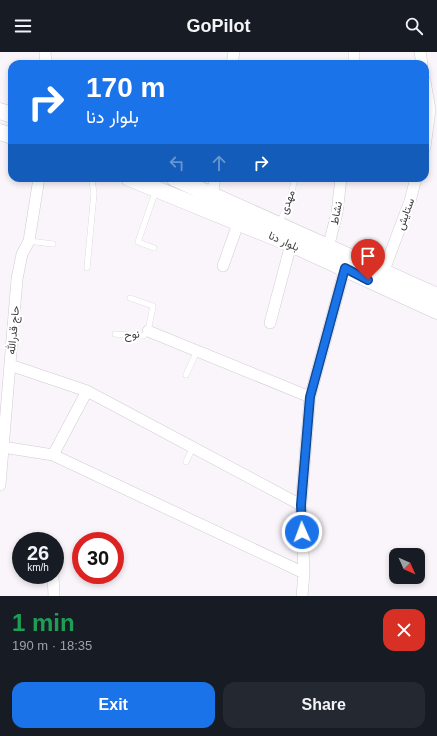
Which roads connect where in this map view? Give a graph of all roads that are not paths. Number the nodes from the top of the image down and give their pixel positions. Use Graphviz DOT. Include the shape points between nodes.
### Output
graph roads {
  1 [pos="429,104"];
  2 [pos="429,117"];
  3 [pos="38,182"];
  4 [pos="92,182"];
  5 [pos="139,182"];
  6 [pos="182,182"];
  7 [pos="214,182"];
  8 [pos="294,182"];
  9 [pos="341,182"];
  10 [pos="415,182"];
  11 [pos="156,189"];
  12 [pos="212,196"];
  13 [pos="239,221"];
  14 [pos="278,225"];
  15 [pos="29,241"];
  16 [pos="53,244"];
  17 [pos="291,244"];
  18 [pos="154,248"];
  19 [pos="328,248"];
  20 [pos="222,266"];
  21 [pos="87,268"];
  22 [pos="345,268"];
  23 [pos="383,272"];
  24 [pos="437,296"];
  25 [pos="130,298"];
  26 [pos="437,311"];
  27 [pos="270,323"];
  28 [pos="148,331"];
  29 [pos="115,334"];
  30 [pos="197,351"];
  31 [pos="10,366"];
  32 [pos="186,375"];
  33 [pos="87,391"];
  34 [pos="310,397"];
  35 [pos="3,447"];
  36 [pos="194,447"];
  37 [pos="53,454"];
  38 [pos="186,462"];
  39 [pos="0,485"];
  40 [pos="301,505"];
  41 [pos="304,573"];
  42 [pos="53,584"];
  43 [pos="54,596"];
  44 [pos="302,596"];
  1 -- 2 [label="street"];
  3 -- 15 [label="street, حاج قدرالله"];
  4 -- 21 [label="lane" via="94,193"];
  5 -- 11 [label="main road, بلوار دنا"];
  6 -- 12 [label="main road, بلوار دنا"];
  7 -- 12 [label="street"];
  8 -- 14 [label="lane, مهدی" via="289,203"];
  9 -- 19 [label="street, نشاط" via="337,213"];
  10 -- 23 [label="street, ستایش"];
  11 -- 13 [label="main road, بلوار دنا"];
  11 -- 18 [label="lane" via="138,242"];
  12 -- 14 [label="main road, بلوار دنا"];
  13 -- 17 [label="main road, بلوار دنا"];
  13 -- 20 [label="street"];
  14 -- 19 [label="main road, بلوار دنا"];
  15 -- 16 [label="lane"];
  15 -- 31 [label="street, حاج قدرالله" via="22,254 17,279"];
  17 -- 22 [label="main road, بلوار دنا"];
  17 -- 27 [label="street"];
  19 -- 23 [label="main road, بلوار دنا"];
  22 -- 26 [label="main road, بلوار دنا"];
  22 -- 34 [label="street"];
  23 -- 24 [label="main road, بلوار دنا"];
  25 -- 28 [label="lane, نوح" via="153,306"];
  28 -- 29 [label="lane, نوح" via="143,336"];
  28 -- 30 [label="street"];
  30 -- 32 [label="lane"];
  30 -- 34 [label="street"];
  31 -- 33 [label="street"];
  31 -- 35 [label="street, حاج قدرالله"];
  33 -- 36 [label="street"];
  33 -- 37 [label="street"];
  34 -- 40 [label="street"];
  35 -- 37 [label="street"];
  35 -- 39 [label="street, حاج قدرالله"];
  36 -- 38 [label="lane"];
  36 -- 40 [label="street"];
  37 -- 41 [label="street"];
  40 -- 41 [label="street"];
  41 -- 44 [label="street"];
  42 -- 43 [label="street"];
}
